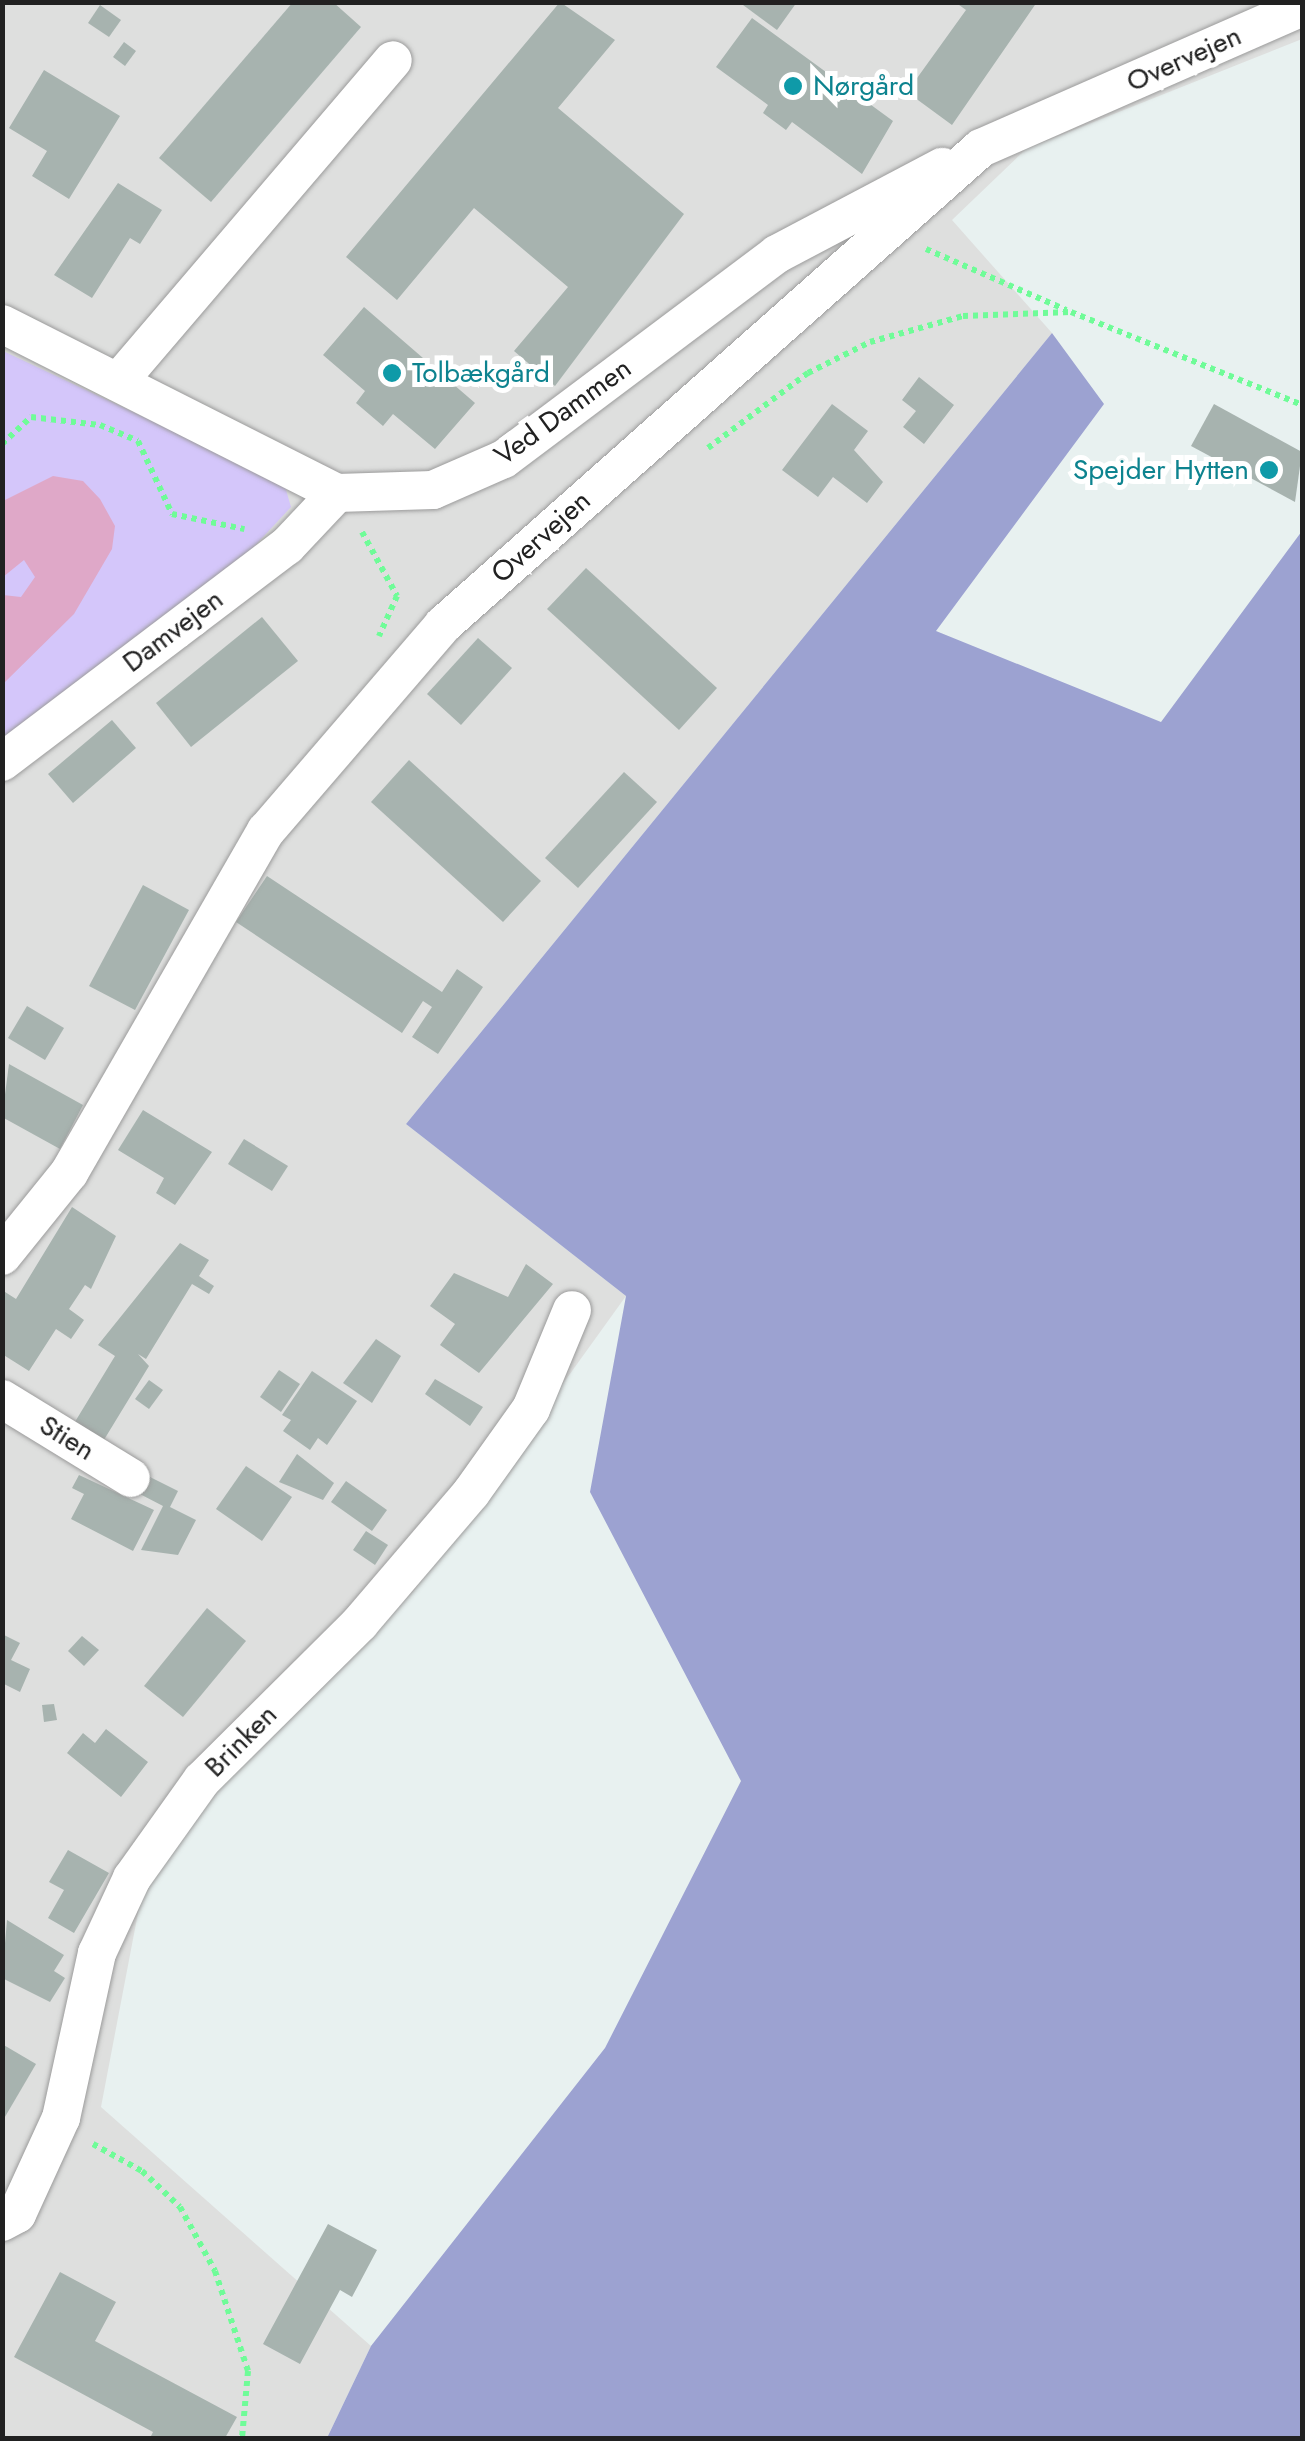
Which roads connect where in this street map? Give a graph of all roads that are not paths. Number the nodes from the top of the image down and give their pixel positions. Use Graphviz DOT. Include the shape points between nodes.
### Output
graph roads {
  1 [pos="1279,10"];
  2 [pos="394,60"];
  3 [pos="980,148"];
  4 [pos="2,324"];
  5 [pos="118,382"];
  6 [pos="336,494"];
  7 [pos="2,762"];
  8 [pos="2,1256"];
  9 [pos="572,1310"];
  10 [pos="2,1399"];
  11 [pos="131,1478"];
  12 [pos="2,2222"];
  1 -- 3 [label="street, Overvejen"];
  2 -- 5 [label="street"];
  3 -- 6 [label="street, Ved Dammen" via="777,254 504,459 433,490"];
  3 -- 8 [label="street, Overvejen" via="470,600 382,690 266,831 69,1173"];
  4 -- 5 [label="street, Ved Dammen"];
  5 -- 6 [label="street, Ved Dammen"];
  6 -- 7 [label="street, Damvejen" via="288,546"];
  9 -- 12 [label="street, Brinken" via="532,1409 471,1493 360,1623 202,1780 132,1878 97,1953 61,2118 17,2214"];
  10 -- 11 [label="street, Stien"];
}
